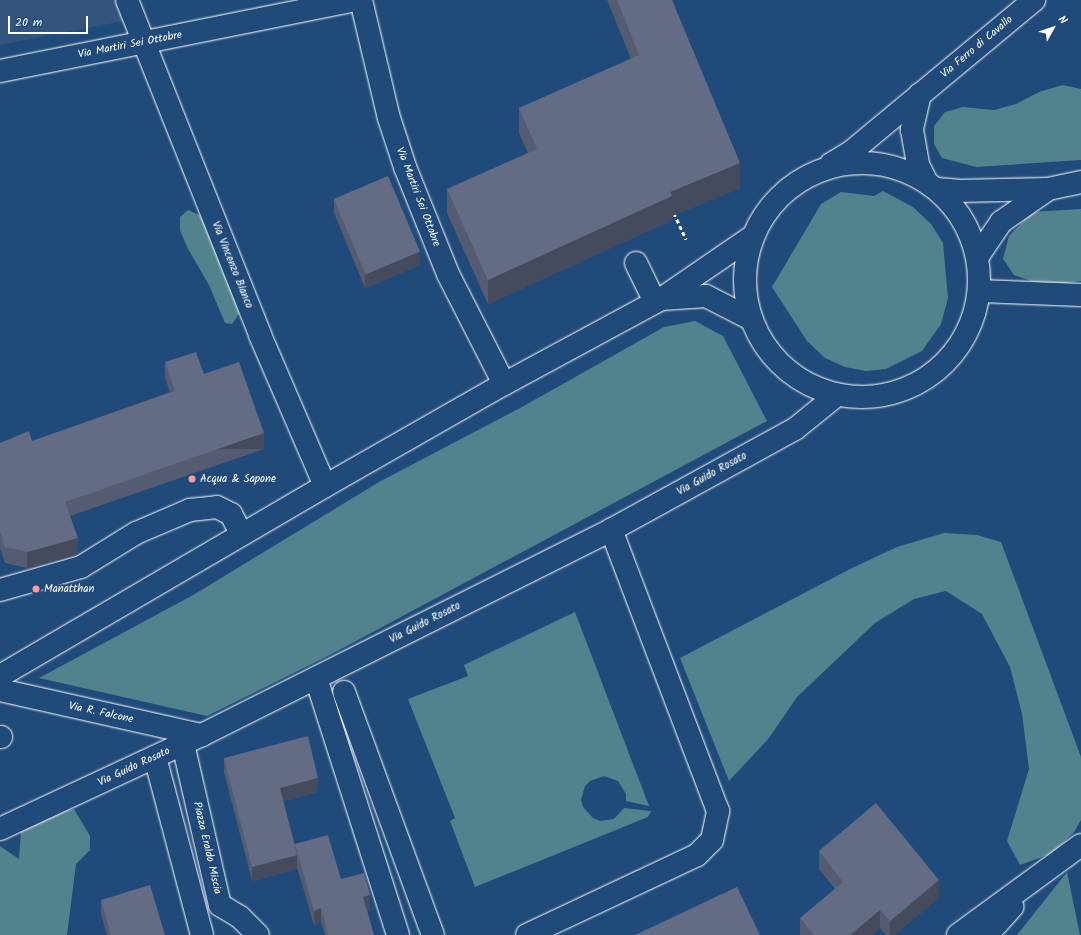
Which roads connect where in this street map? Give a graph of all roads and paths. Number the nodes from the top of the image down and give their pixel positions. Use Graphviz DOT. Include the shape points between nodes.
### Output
graph roads {
  1 [pos="127,0"];
  2 [pos="354,0"];
  3 [pos="361,0"];
  4 [pos="1034,0"];
  5 [pos="144,42"];
  6 [pos="0,71"];
  7 [pos="920,94"];
  8 [pos="825,168"];
  9 [pos="1081,182"];
  10 [pos="931,185"];
  11 [pos="1048,189"];
  12 [pos="673,210"];
  13 [pos="753,236"];
  14 [pos="686,239"];
  15 [pos="978,256"];
  16 [pos="636,263"];
  17 [pos="980,291"];
  18 [pos="1081,295"];
  19 [pos="658,300"];
  20 [pos="752,319"];
  21 [pos="504,384"];
  22 [pos="837,395"];
  23 [pos="325,486"];
  24 [pos="611,530"];
  25 [pos="241,534"];
  26 [pos="0,590"];
  27 [pos="0,676"];
  28 [pos="316,678"];
  29 [pos="0,690"];
  30 [pos="344,692"];
  31 [pos="192,740"];
  32 [pos="155,757"];
  33 [pos="0,829"];
  34 [pos="1081,845"];
  35 [pos="1044,872"];
  36 [pos="202,935"];
  37 [pos="258,935"];
  38 [pos="398,935"];
  39 [pos="433,935"];
  40 [pos="527,935"];
  41 [pos="958,935"];
  42 [pos="987,935"];
  1 -- 5 [label="street, Via Vincenzo Bianco"];
  2 -- 5 [label="street, Via Martiri Sei Ottobre"];
  3 -- 21 [label="street, Via Martiri Sei Ottobre" via="389,118 405,167 448,274"];
  4 -- 7 [label="street, Via Ferro di Cavallo"];
  5 -- 6 [label="street, Via Martiri Sei Ottobre"];
  5 -- 23 [label="street, Via Vincenzo Bianco" via="260,335"];
  7 -- 8 [label="street, Via Ferro di Cavallo" via="851,152"];
  7 -- 10 [label="street" via="912,130 918,165"];
  8 -- 10 [label="street" via="850,163 877,164 902,170"];
  8 -- 13 [label="street" via="794,184 770,207"];
  9 -- 11 [label="street"];
  10 -- 11 [label="street" via="958,191"];
  10 -- 15 [label="street" via="962,220"];
  11 -- 15 [label="street" via="1001,222"];
  12 -- 14 [label="path"];
  13 -- 19 [label="street"];
  13 -- 20 [label="street" via="746,264 745,292"];
  15 -- 17 [label="street"];
  16 -- 19 [label="street"];
  17 -- 18 [label="street"];
  17 -- 22 [label="street" via="972,324 956,353 932,376 896,393 870,398"];
  19 -- 20 [label="street" via="706,296"];
  19 -- 21 [label="street"];
  20 -- 22 [label="street" via="765,346 784,368 809,385"];
  21 -- 23 [label="street"];
  22 -- 24 [label="street, Via Guido Rosato" via="795,429"];
  23 -- 25 [label="street"];
  24 -- 28 [label="street, Via Guido Rosato"];
  24 -- 40 [label="street" via="718,811 712,840 697,855"];
  25 -- 26 [label="street" via="231,514 217,507 190,510 136,533 81,568"];
  25 -- 27 [label="street"];
  28 -- 31 [label="street, Via Guido Rosato"];
  28 -- 38 [label="street"];
  29 -- 31 [label="street, Via R. Falcone"];
  30 -- 39 [label="street"];
  31 -- 32 [label="street, Via Guido Rosato"];
  31 -- 37 [label="street, Piazza Eraldo Miscia" via="220,905 240,917"];
  32 -- 33 [label="street, Via Guido Rosato"];
  32 -- 36 [label="street"];
  34 -- 35 [label="street"];
  35 -- 41 [label="street"];
  35 -- 42 [label="street"];
}
